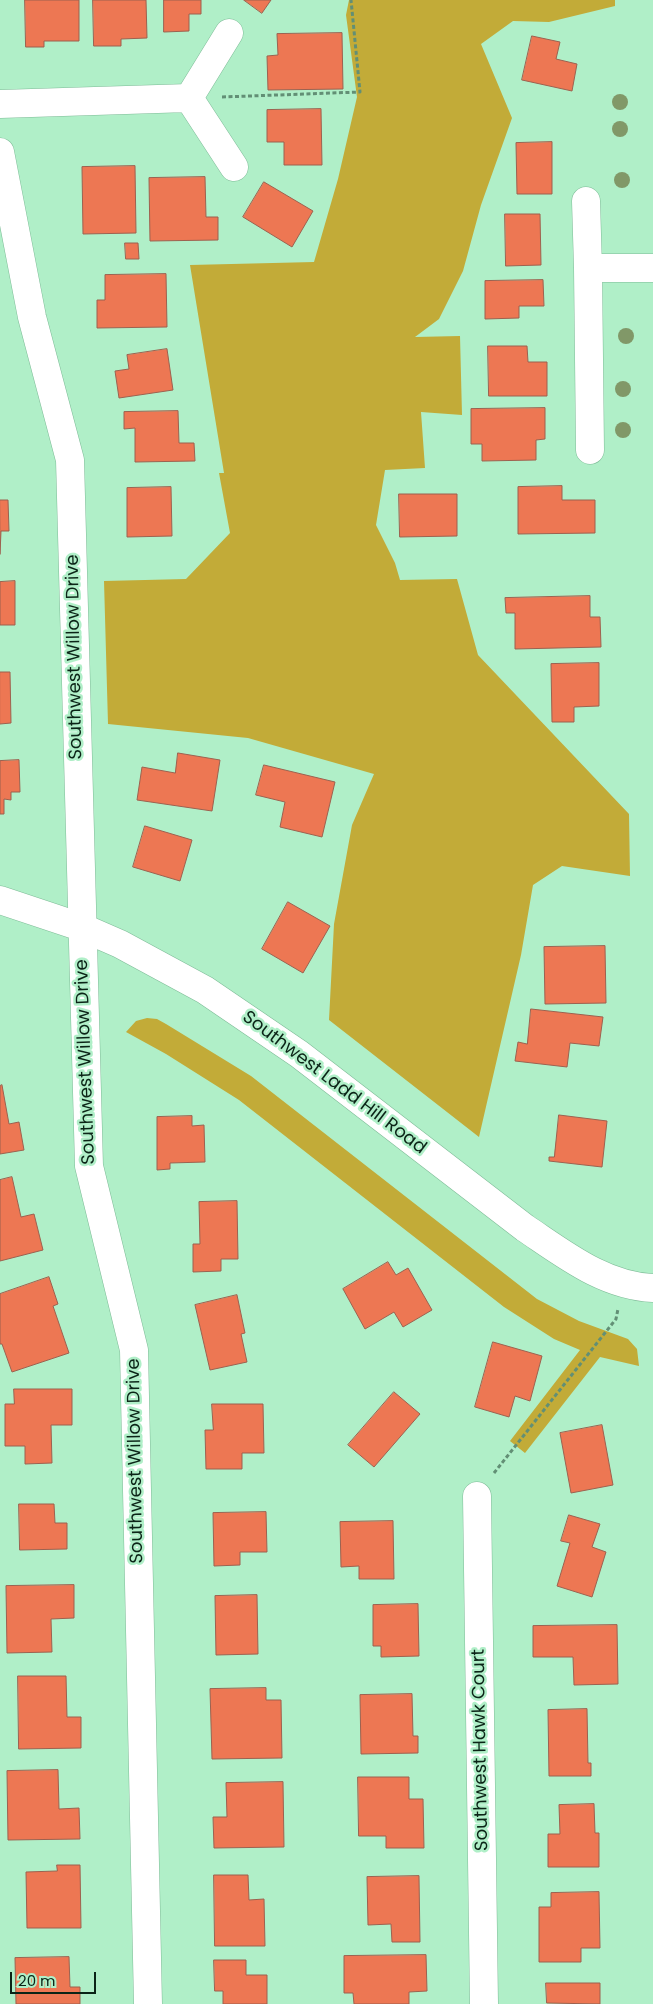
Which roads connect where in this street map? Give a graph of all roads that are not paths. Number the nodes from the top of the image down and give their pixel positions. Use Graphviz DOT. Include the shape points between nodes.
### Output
graph roads {
  1 [pos="229,33"];
  2 [pos="189,98"];
  3 [pos="0,104"];
  4 [pos="0,152"];
  5 [pos="234,167"];
  6 [pos="586,201"];
  7 [pos="588,268"];
  8 [pos="653,268"];
  9 [pos="590,450"];
  10 [pos="0,900"];
  11 [pos="81,927"];
  12 [pos="653,1288"];
  13 [pos="477,1496"];
  14 [pos="148,2004"];
  15 [pos="484,2004"];
  1 -- 2 [label="street"];
  2 -- 3 [label="street"];
  2 -- 5 [label="street"];
  4 -- 11 [label="street, Southwest Willow Drive" via="32,316 70,460"];
  6 -- 7 [label="street"];
  7 -- 8 [label="street"];
  7 -- 9 [label="street"];
  10 -- 11 [label="street, Southwest Ladd Hill Road"];
  11 -- 12 [label="street, Southwest Ladd Hill Road" via="172,970 242,1014 563,1254 623,1284"];
  11 -- 14 [label="street, Southwest Willow Drive" via="89,1166 134,1350"];
  13 -- 15 [label="street, Southwest Hawk Court"];
}
